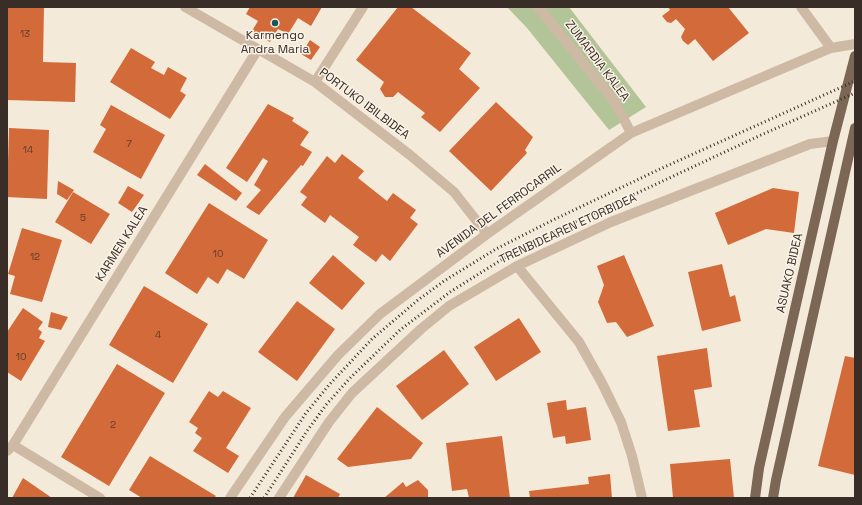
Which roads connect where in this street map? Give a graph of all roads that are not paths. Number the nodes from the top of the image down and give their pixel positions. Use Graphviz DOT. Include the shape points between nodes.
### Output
graph roads {
  1 [pos="184,7"];
  2 [pos="363,7"];
  3 [pos="538,7"];
  4 [pos="801,7"];
  5 [pos="855,44"];
  6 [pos="831,48"];
  7 [pos="258,49"];
  8 [pos="855,56"];
  9 [pos="315,82"];
  10 [pos="855,128"];
  11 [pos="632,133"];
  12 [pos="833,141"];
  13 [pos="487,234"];
  14 [pos="517,266"];
  15 [pos="10,448"];
  16 [pos="100,498"];
  17 [pos="230,498"];
  18 [pos="279,498"];
  19 [pos="642,498"];
  20 [pos="755,498"];
  21 [pos="773,498"];
  1 -- 7 [label="street, PORTUKO IBILBIDEA"];
  2 -- 9 [label="street"];
  3 -- 11 [label="street, ZUMARDIA KALEA" via="615,102"];
  4 -- 6 [label="street"];
  5 -- 6 [label="street, AVENIDA DEL FERROCARRIL"];
  6 -- 11 [label="street, AVENIDA DEL FERROCARRIL"];
  7 -- 9 [label="street, PORTUKO IBILBIDEA"];
  7 -- 15 [label="street, KARMEN KALEA"];
  8 -- 12 [label="main road, ASUAKO BIDEA"];
  9 -- 13 [label="street, PORTUKO IBILBIDEA" via="454,192"];
  10 -- 21 [label="main road"];
  11 -- 13 [label="street, AVENIDA DEL FERROCARRIL"];
  12 -- 14 [label="street, TRENBIDEAREN ETORBIDEA" via="810,144 610,222"];
  12 -- 20 [label="main road, ASUAKO BIDEA" via="761,461"];
  13 -- 17 [label="street, AVENIDA DEL FERROCARRIL" via="380,314 338,354 285,417"];
  14 -- 18 [label="street, TRENBIDEAREN ETORBIDEA" via="448,306 352,393 329,422"];
  14 -- 19 [label="street" via="579,342 602,383 621,422"];
  15 -- 16 [label="street"];
}
